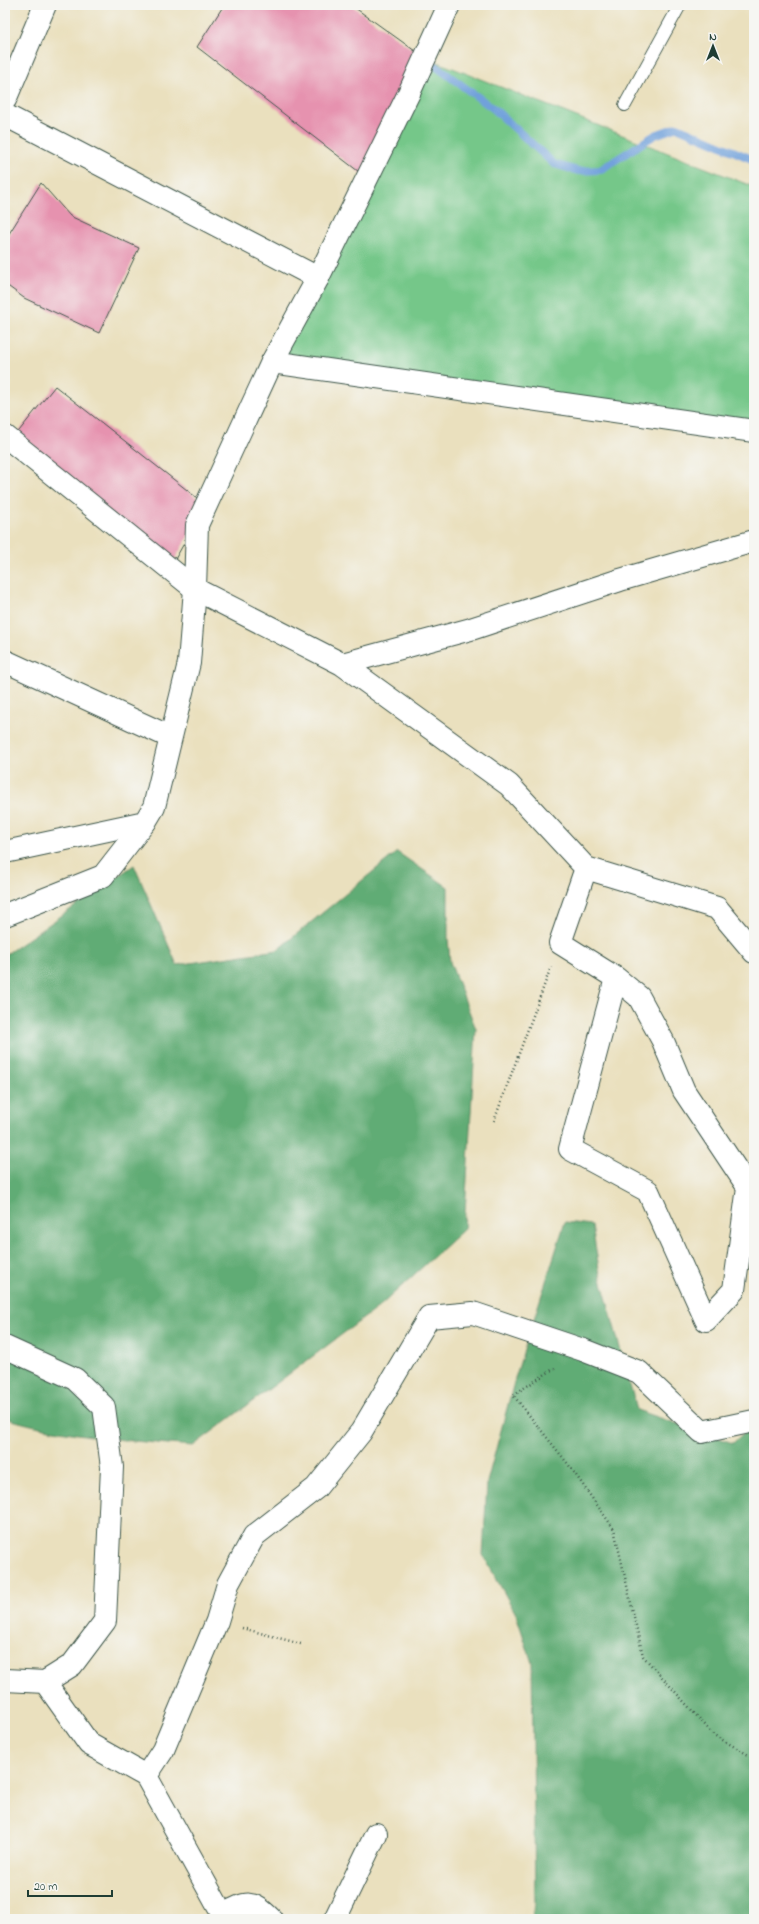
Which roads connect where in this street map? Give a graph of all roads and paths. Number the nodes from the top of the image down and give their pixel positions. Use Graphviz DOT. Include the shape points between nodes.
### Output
graph roads {
  1 [pos="45,5"];
  2 [pos="449,5"];
  3 [pos="680,5"];
  4 [pos="5,100"];
  5 [pos="625,105"];
  6 [pos="5,115"];
  7 [pos="318,278"];
  8 [pos="272,362"];
  9 [pos="754,430"];
  10 [pos="5,436"];
  11 [pos="754,541"];
  12 [pos="195,589"];
  13 [pos="5,661"];
  14 [pos="342,664"];
  15 [pos="170,737"];
  16 [pos="145,822"];
  17 [pos="5,852"];
  18 [pos="586,868"];
  19 [pos="5,915"];
  20 [pos="560,943"];
  21 [pos="754,952"];
  22 [pos="616,978"];
  23 [pos="494,1121"];
  24 [pos="5,1347"];
  25 [pos="583,1350"];
  26 [pos="754,1421"];
  27 [pos="217,1621"];
  28 [pos="301,1644"];
  29 [pos="5,1680"];
  30 [pos="44,1682"];
  31 [pos="754,1758"];
  32 [pos="146,1776"];
  33 [pos="376,1834"];
  34 [pos="224,1917"];
  35 [pos="271,1919"];
  36 [pos="335,1919"];
  1 -- 4 [label="street"];
  2 -- 7 [label="street"];
  3 -- 5 [label="lane"];
  6 -- 7 [label="street"];
  7 -- 8 [label="street"];
  8 -- 9 [label="street"];
  8 -- 12 [label="street" via="197,525"];
  10 -- 12 [label="street"];
  11 -- 14 [label="street" via="620,580 471,629"];
  12 -- 14 [label="street"];
  12 -- 15 [label="street" via="189,663"];
  13 -- 15 [label="street"];
  14 -- 18 [label="street" via="508,785"];
  15 -- 16 [label="street" via="154,807"];
  16 -- 17 [label="street"];
  16 -- 19 [label="street" via="103,876"];
  18 -- 20 [label="street"];
  18 -- 21 [label="street" via="717,908"];
  20 -- 22 [label="street"];
  20 -- 23 [label="path"];
  22 -- 22 [label="street" via="570,1149 648,1191 706,1320 734,1290 748,1186 684,1090 663,1041 639,997"];
  24 -- 30 [label="street" via="75,1379 104,1408 112,1467 105,1621 72,1666"];
  25 -- 26 [label="street" via="639,1372 702,1432"];
  25 -- 27 [label="street" via="473,1313 429,1317 360,1432 331,1470 316,1488 254,1536 228,1584"];
  25 -- 31 [label="path" via="513,1395 568,1464 614,1529 643,1656 714,1735"];
  27 -- 28 [label="path"];
  27 -- 32 [label="street" via="163,1750"];
  29 -- 30 [label="street"];
  30 -- 32 [label="street" via="89,1744"];
  32 -- 34 [label="street"];
  33 -- 36 [label="street"];
  34 -- 35 [label="street" via="242,1904 257,1906"];
}
